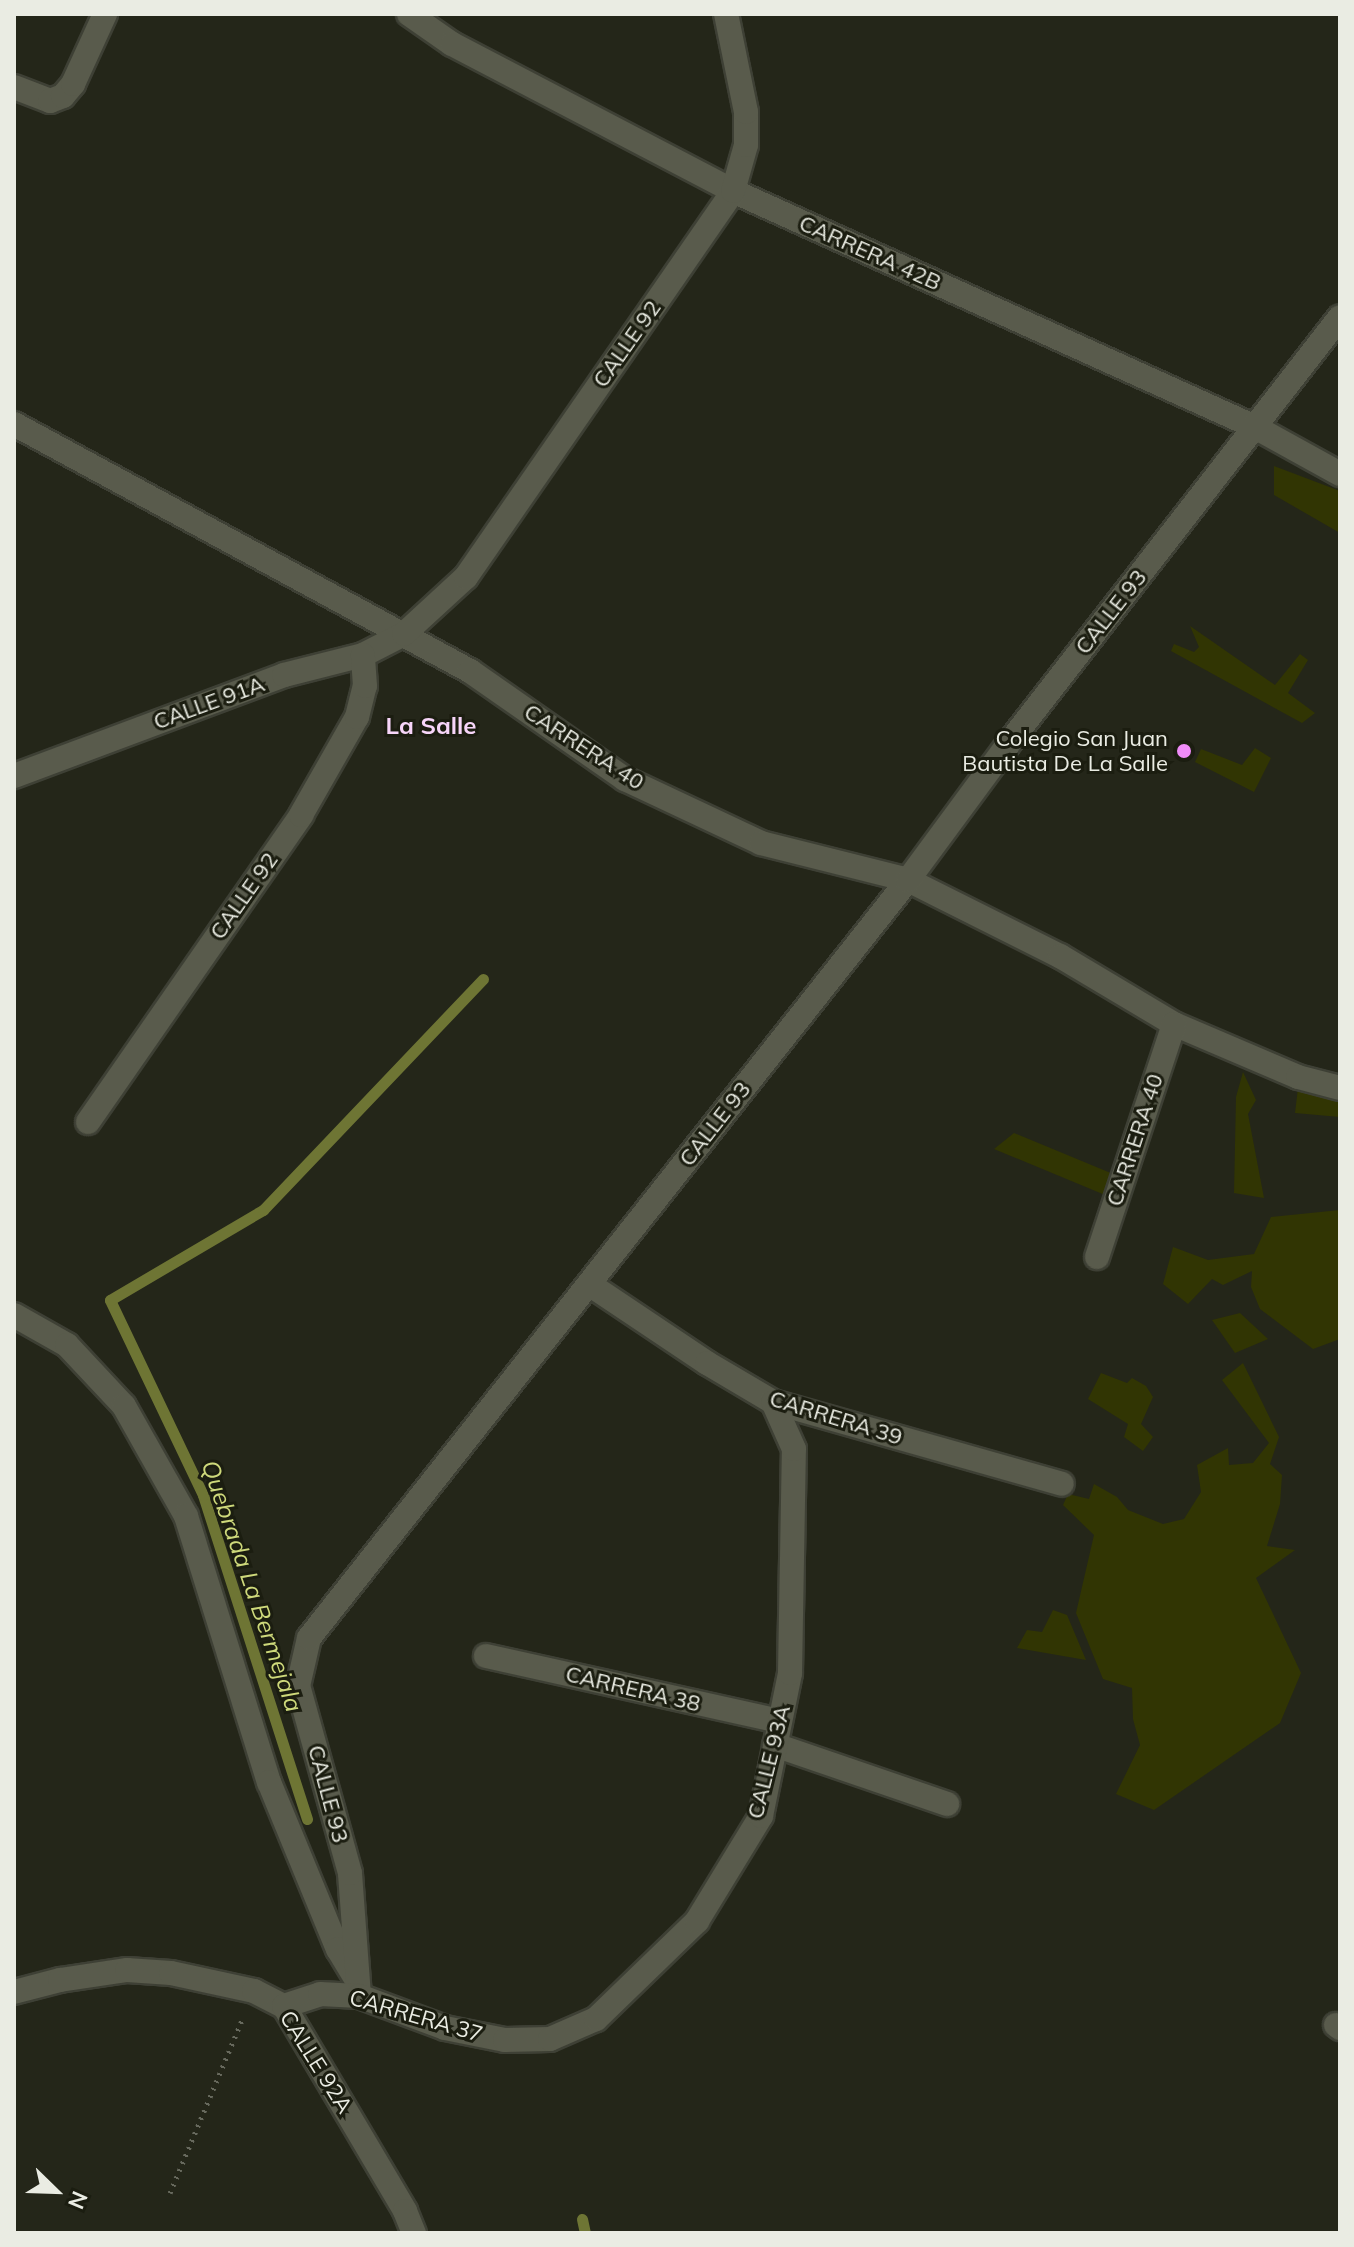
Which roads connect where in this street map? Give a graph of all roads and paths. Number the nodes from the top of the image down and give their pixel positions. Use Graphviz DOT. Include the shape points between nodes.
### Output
graph roads {
  1 [pos="105,14"];
  2 [pos="409,14"];
  3 [pos="726,14"];
  4 [pos="14,87"];
  5 [pos="733,191"];
  6 [pos="1340,317"];
  7 [pos="14,424"];
  8 [pos="1255,427"];
  9 [pos="1340,474"];
  10 [pos="404,634"];
  11 [pos="363,655"];
  12 [pos="14,776"];
  13 [pos="908,880"];
  14 [pos="1174,1024"];
  15 [pos="1340,1088"];
  16 [pos="88,1122"];
  17 [pos="1097,1257"];
  18 [pos="589,1284"];
  19 [pos="14,1315"];
  20 [pos="773,1402"];
  21 [pos="1062,1484"];
  22 [pos="486,1656"];
  23 [pos="777,1733"];
  24 [pos="947,1804"];
  25 [pos="358,1989"];
  26 [pos="254,1991"];
  27 [pos="14,1992"];
  28 [pos="284,2006"];
  29 [pos="550,2039"];
  30 [pos="170,2193"];
  31 [pos="414,2233"];
  1 -- 4 [label="street" via="63,96 50,101"];
  2 -- 5 [label="street, CARRERA 42B" via="452,44"];
  3 -- 5 [label="street, CALLE 92" via="746,112 746,145"];
  5 -- 8 [label="street, CARRERA 42B"];
  5 -- 10 [label="street, CALLE 92" via="466,577"];
  6 -- 8 [label="street, CALLE 93"];
  7 -- 10 [label="street, CARRERA 40"];
  8 -- 9 [label="street, CARRERA 42B"];
  8 -- 13 [label="street, CALLE 93"];
  10 -- 11 [label="street, CALLE 91A"];
  10 -- 13 [label="street, CARRERA 40" via="470,671 625,779 761,843"];
  11 -- 12 [label="street, CALLE 91A" via="284,675"];
  11 -- 16 [label="street, CALLE 92" via="365,686 357,717 301,815"];
  13 -- 14 [label="street, CARRERA 40" via="1060,956"];
  13 -- 18 [label="street, CALLE 93"];
  14 -- 15 [label="street, CARRERA 40" via="1298,1077"];
  14 -- 17 [label="street, CARRERA 40"];
  18 -- 20 [label="street, CARRERA 39"];
  18 -- 25 [label="street, CALLE 93" via="309,1638 298,1686 350,1873"];
  19 -- 25 [label="street" via="67,1345 124,1406 186,1516 269,1782"];
  20 -- 21 [label="street, CARRERA 39"];
  20 -- 23 [label="street, CALLE 93A" via="794,1449 790,1673"];
  22 -- 23 [label="street, CARRERA 38"];
  23 -- 24 [label="street, CARRERA 38"];
  23 -- 29 [label="street, CALLE 93A" via="761,1816 697,1921 596,2019"];
  25 -- 28 [label="street, CARRERA 37"];
  25 -- 29 [label="street, CARRERA 37" via="445,2028 505,2040"];
  26 -- 27 [label="street, CALLE 92A" via="171,1973 127,1970"];
  26 -- 28 [label="street, CALLE 92A"];
  26 -- 30 [label="path"];
  28 -- 31 [label="street, CALLE 92A"];
}
